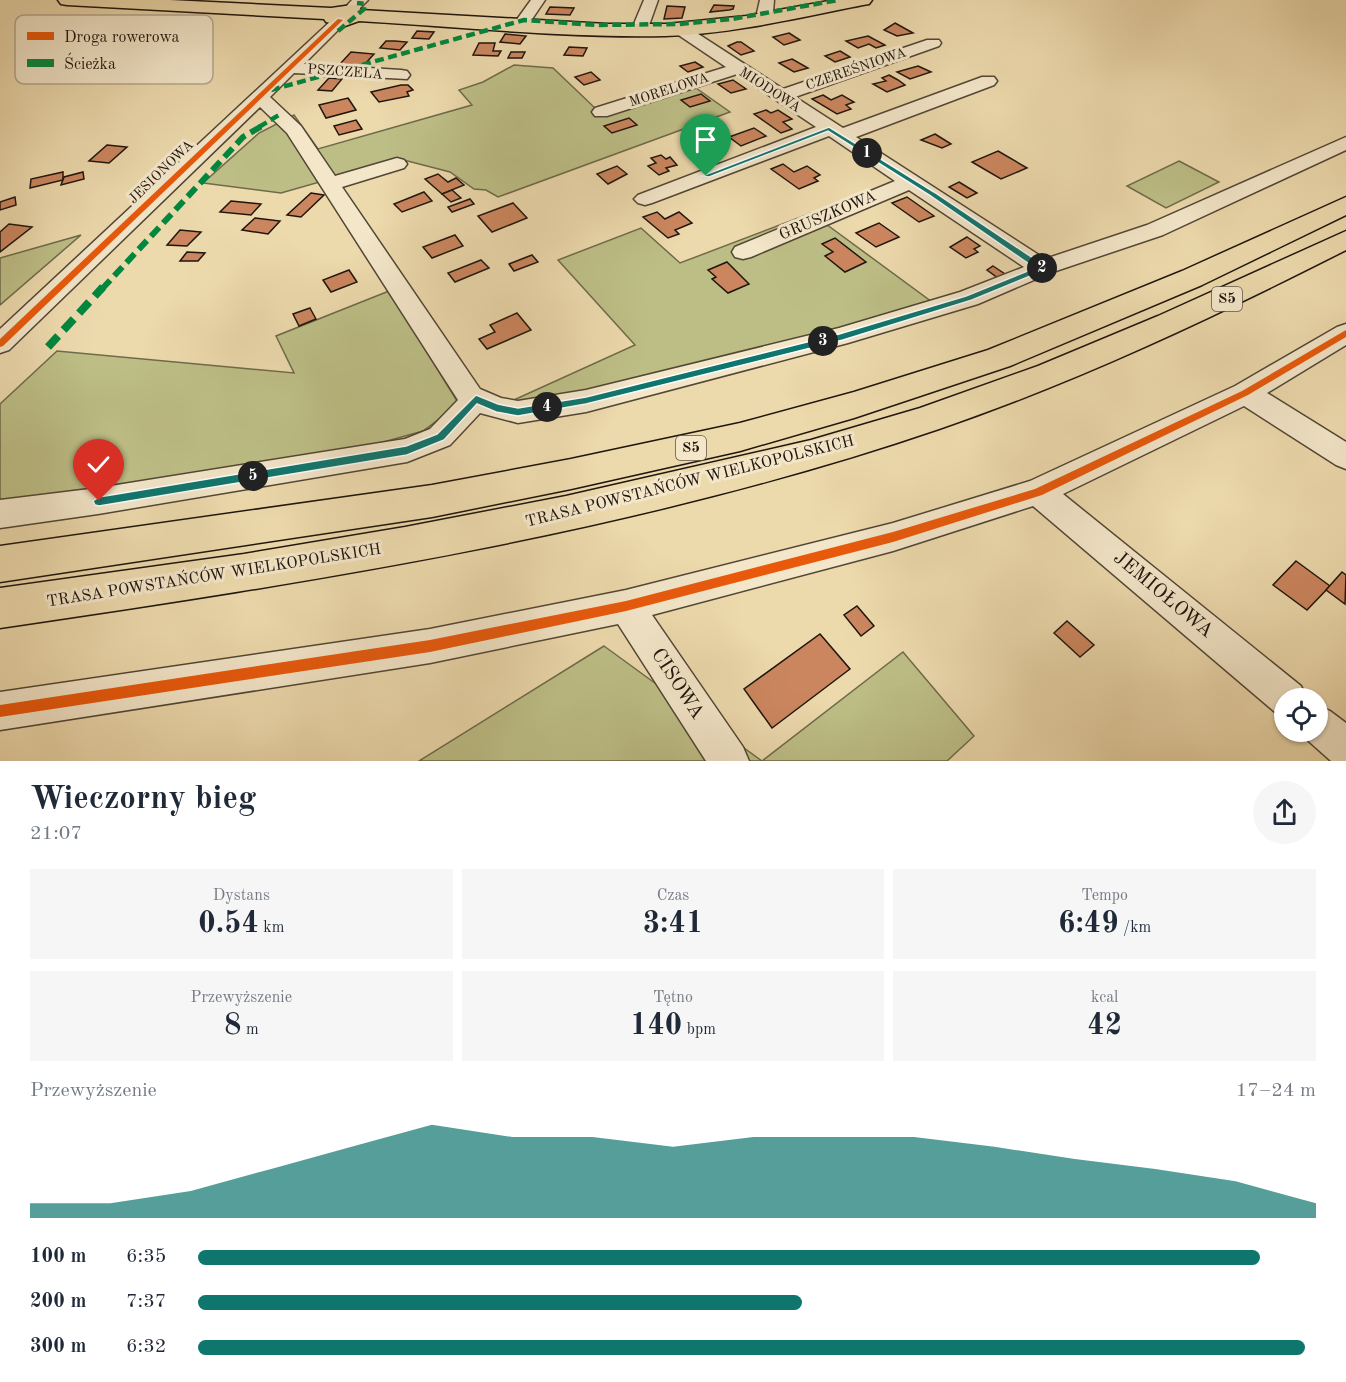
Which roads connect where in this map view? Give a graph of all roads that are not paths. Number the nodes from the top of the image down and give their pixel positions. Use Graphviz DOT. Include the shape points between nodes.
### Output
graph roads {
  1 [pos="67,0"];
  2 [pos="538,0"];
  3 [pos="651,0"];
  4 [pos="863,0"];
  5 [pos="769,9"];
  6 [pos="348,12"];
  7 [pos="521,25"];
  8 [pos="680,29"];
  9 [pos="639,31"];
  10 [pos="933,43"];
  11 [pos="290,68"];
  12 [pos="737,69"];
  13 [pos="401,75"];
  14 [pos="988,81"];
  15 [pos="779,96"];
  16 [pos="260,97"];
  17 [pos="601,112"];
  18 [pos="835,132"];
  19 [pos="1346,143"];
  20 [pos="398,164"];
  21 [pos="912,181"];
  22 [pos="329,184"];
  23 [pos="645,199"];
  24 [pos="1346,205"];
  25 [pos="1346,239"];
  26 [pos="743,252"];
  27 [pos="1042,268"];
  28 [pos="1346,333"];
  29 [pos="0,344"];
  30 [pos="1245,393"];
  31 [pos="473,397"];
  32 [pos="1346,457"];
  33 [pos="1038,492"];
  34 [pos="0,514"];
  35 [pos="0,564"];
  36 [pos="626,606"];
  37 [pos="0,608"];
  38 [pos="1275,688"];
  39 [pos="0,711"];
  40 [pos="1328,733"];
  41 [pos="1346,748"];
  42 [pos="729,761"];
  1 -- 6 [label="main road"];
  2 -- 7 [label="street"];
  3 -- 9 [label="street"];
  4 -- 5 [label="main road"];
  5 -- 8 [label="main road"];
  6 -- 7 [label="main road"];
  6 -- 11 [label="street, JESIONOWA"];
  7 -- 9 [label="main road"];
  8 -- 9 [label="main road"];
  8 -- 12 [label="street, MIODOWA"];
  10 -- 15 [label="street, CZEREŚNIOWA"];
  11 -- 13 [label="street, PSZCZELA"];
  11 -- 16 [label="street, JESIONOWA"];
  12 -- 15 [label="street, MIODOWA"];
  12 -- 17 [label="street, MORELOWA"];
  14 -- 18 [label="street"];
  15 -- 18 [label="street, MIODOWA"];
  16 -- 22 [label="street" via="294,130"];
  16 -- 29 [label="street, JESIONOWA"];
  18 -- 21 [label="street, MIODOWA"];
  18 -- 23 [label="street"];
  19 -- 27 [label="street" via="1155,230"];
  20 -- 22 [label="street"];
  21 -- 26 [label="street, GRUSZKOWA"];
  21 -- 27 [label="street, MIODOWA"];
  22 -- 31 [label="street"];
  24 -- 35 [label="main road, TRASA POWSTAŃCÓW WIELKOPOLSKICH / S5" via="1192,278 999,358 740,437 432,501"];
  25 -- 37 [label="main road, TRASA POWSTAŃCÓW WIELKOPOLSKICH / S5" via="1105,353 970,404 841,446 542,520 148,588"];
  27 -- 31 [label="street" via="969,298 839,337 586,400 518,412 496,408"];
  28 -- 30 [label="street"];
  30 -- 32 [label="street"];
  30 -- 33 [label="street"];
  31 -- 34 [label="street" via="440,437 407,450"];
  33 -- 36 [label="street" via="892,537"];
  33 -- 38 [label="street, JEMIOŁOWA"];
  36 -- 39 [label="street" via="419,648"];
  36 -- 42 [label="street, CISOWA"];
  40 -- 41 [label="street"];
}
